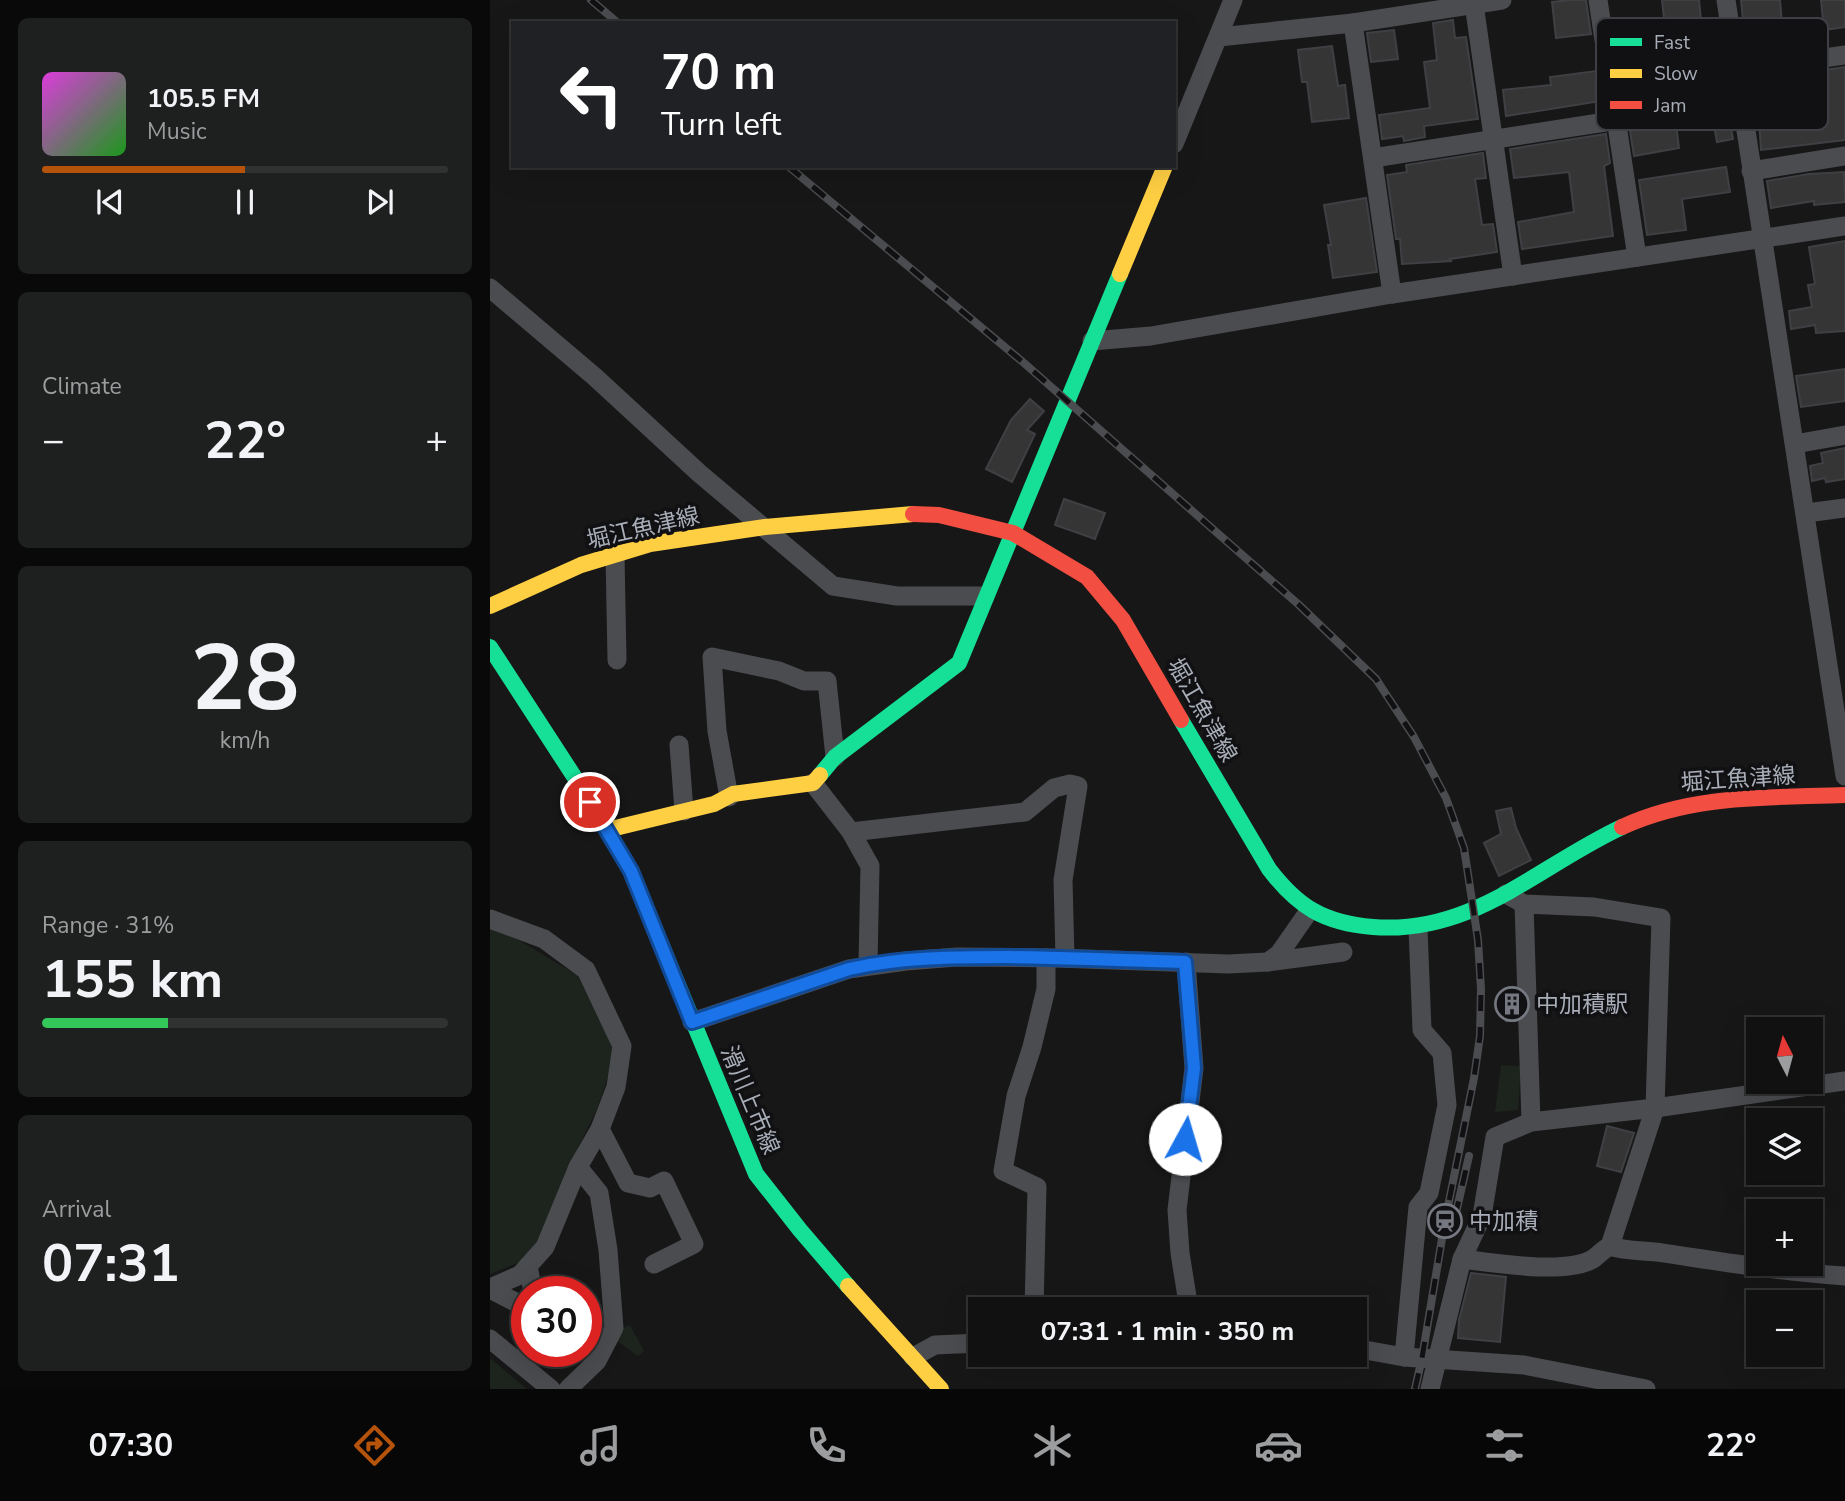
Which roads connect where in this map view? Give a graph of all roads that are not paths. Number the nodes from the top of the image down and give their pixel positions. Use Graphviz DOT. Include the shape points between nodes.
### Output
graph roads {
  1 [pos="1233,0"];
  2 [pos="1502,0"];
  3 [pos="1598,0"];
  4 [pos="1726,0"];
  5 [pos="1474,4"];
  6 [pos="1601,18"];
  7 [pos="1729,18"];
  8 [pos="1353,23"];
  9 [pos="1219,37"];
  10 [pos="1596,124"];
  11 [pos="1617,130"];
  12 [pos="1745,130"];
  13 [pos="1176,139"];
  14 [pos="1493,139"];
  15 [pos="1845,156"];
  16 [pos="1373,158"];
  17 [pos="1164,168"];
  18 [pos="1751,171"];
  19 [pos="1845,226"];
  20 [pos="1761,239"];
  21 [pos="1637,257"];
  22 [pos="1513,276"];
  23 [pos="490,288"];
  24 [pos="1392,294"];
  25 [pos="1092,341"];
  26 [pos="1845,435"];
  27 [pos="1795,443"];
  28 [pos="1845,508"];
  29 [pos="1806,513"];
  30 [pos="765,527"];
  31 [pos="1013,533"];
  32 [pos="615,555"];
  33 [pos="985,596"];
  34 [pos="490,606"];
  35 [pos="490,647"];
  36 [pos="617,660"];
  37 [pos="679,745"];
  38 [pos="835,757"];
  39 [pos="1845,776"];
  40 [pos="813,783"];
  41 [pos="1845,795"];
  42 [pos="729,797"];
  43 [pos="684,811"];
  44 [pos="607,830"];
  45 [pos="851,832"];
  46 [pos="1506,894"];
  47 [pos="1524,904"];
  48 [pos="1309,911"];
  49 [pos="490,919"];
  50 [pos="1418,928"];
  51 [pos="1343,952"];
  52 [pos="1056,958"];
  53 [pos="1185,962"];
  54 [pos="1268,962"];
  55 [pos="868,964"];
  56 [pos="692,1022"];
  57 [pos="1845,1081"];
  58 [pos="1655,1108"];
  59 [pos="1531,1122"];
  60 [pos="600,1129"];
  61 [pos="578,1167"];
  62 [pos="1610,1246"];
  63 [pos="1462,1259"];
  64 [pos="654,1264"];
  65 [pos="528,1266"];
  66 [pos="530,1276"];
  67 [pos="1845,1276"];
  68 [pos="490,1289"];
  69 [pos="1034,1297"];
  70 [pos="1187,1297"];
  71 [pos="511,1300"];
  72 [pos="490,1339"];
  73 [pos="602,1342"];
  74 [pos="968,1344"];
  75 [pos="1367,1350"];
  76 [pos="914,1357"];
  77 [pos="1404,1357"];
  78 [pos="1437,1359"];
  79 [pos="582,1367"];
  80 [pos="551,1389"];
  81 [pos="568,1389"];
  82 [pos="941,1389"];
  83 [pos="1430,1389"];
  84 [pos="1646,1389"];
  1 -- 9 [label="street"];
  2 -- 5 [label="street"];
  3 -- 6 [label="street"];
  4 -- 7 [label="street"];
  5 -- 8 [label="street"];
  5 -- 14 [label="street"];
  8 -- 9 [label="street"];
  8 -- 16 [label="street"];
  9 -- 13 [label="street"];
  10 -- 14 [label="street"];
  11 -- 21 [label="street"];
  12 -- 18 [label="street"];
  14 -- 16 [label="street"];
  14 -- 22 [label="street"];
  15 -- 18 [label="street"];
  16 -- 24 [label="street"];
  17 -- 25 [label="main road"];
  18 -- 20 [label="street"];
  19 -- 20 [label="street"];
  20 -- 21 [label="street"];
  20 -- 27 [label="street"];
  21 -- 22 [label="street"];
  22 -- 24 [label="street"];
  23 -- 30 [label="street"];
  24 -- 25 [label="street" via="1151,336"];
  25 -- 31 [label="main road"];
  26 -- 27 [label="street"];
  27 -- 29 [label="street"];
  28 -- 29 [label="street"];
  29 -- 39 [label="street"];
  30 -- 31 [label="main road, 堀江魚津線" via="903,513 939,515"];
  30 -- 32 [label="main road, 堀江魚津線" via="650,544"];
  30 -- 33 [label="street" via="833,586 897,596"];
  31 -- 33 [label="main road"];
  31 -- 48 [label="main road, 堀江魚津線" via="1087,578 1123,620 1269,869 1290,897"];
  32 -- 34 [label="main road, 堀江魚津線" via="581,565"];
  32 -- 36 [label="street"];
  33 -- 38 [label="main road" via="959,663"];
  35 -- 44 [label="main road, 滑川上市線"];
  37 -- 43 [label="street"];
  38 -- 40 [label="main road"];
  38 -- 42 [label="street" via="827,681 804,681 712,657 717,731"];
  40 -- 42 [label="main road"];
  40 -- 45 [label="street"];
  41 -- 46 [label="main road, 堀江魚津線" via="1676,806 1603,837"];
  42 -- 43 [label="main road"];
  43 -- 44 [label="main road"];
  44 -- 56 [label="main road, 滑川上市線" via="631,871"];
  45 -- 52 [label="street" via="1025,812 1054,788 1078,786"];
  45 -- 55 [label="street" via="870,866"];
  46 -- 47 [label="street"];
  46 -- 50 [label="main road, 堀江魚津線" via="1473,911"];
  47 -- 58 [label="street" via="1594,907 1661,918"];
  47 -- 59 [label="street"];
  48 -- 50 [label="main road, 堀江魚津線" via="1381,931"];
  48 -- 54 [label="street" via="1279,954"];
  49 -- 60 [label="street" via="544,939 586,970 622,1046 616,1087"];
  50 -- 77 [label="street" via="1422,1030 1442,1053 1447,1105 1429,1194 1418,1207"];
  51 -- 54 [label="street"];
  52 -- 53 [label="street"];
  52 -- 55 [label="street" via="957,957"];
  52 -- 69 [label="street" via="1016,1096 1003,1171 1037,1187"];
  53 -- 54 [label="street"];
  53 -- 70 [label="street" via="1194,1068 1177,1210"];
  55 -- 56 [label="street"];
  56 -- 76 [label="main road, 滑川上市線" via="756,1174 845,1283"];
  57 -- 58 [label="street"];
  58 -- 59 [label="street"];
  58 -- 62 [label="street"];
  59 -- 63 [label="street" via="1495,1137 1482,1216"];
  60 -- 61 [label="street"];
  60 -- 64 [label="street" via="628,1184 650,1188 664,1181 694,1244"];
  61 -- 65 [label="street" via="545,1247"];
  61 -- 73 [label="street" via="599,1193 608,1250 614,1328"];
  62 -- 63 [label="street" via="1594,1258 1567,1266"];
  62 -- 67 [label="street" via="1783,1272"];
  63 -- 78 [label="street"];
  65 -- 66 [label="street"];
  65 -- 68 [label="street" via="520,1275"];
  68 -- 71 [label="street"];
  72 -- 80 [label="street"];
  74 -- 76 [label="street" via="935,1345"];
  75 -- 77 [label="street"];
  76 -- 82 [label="main road, 滑川上市線"];
  77 -- 78 [label="street"];
  78 -- 83 [label="street"];
  78 -- 84 [label="street" via="1524,1365"];
  79 -- 81 [label="street"];
}
